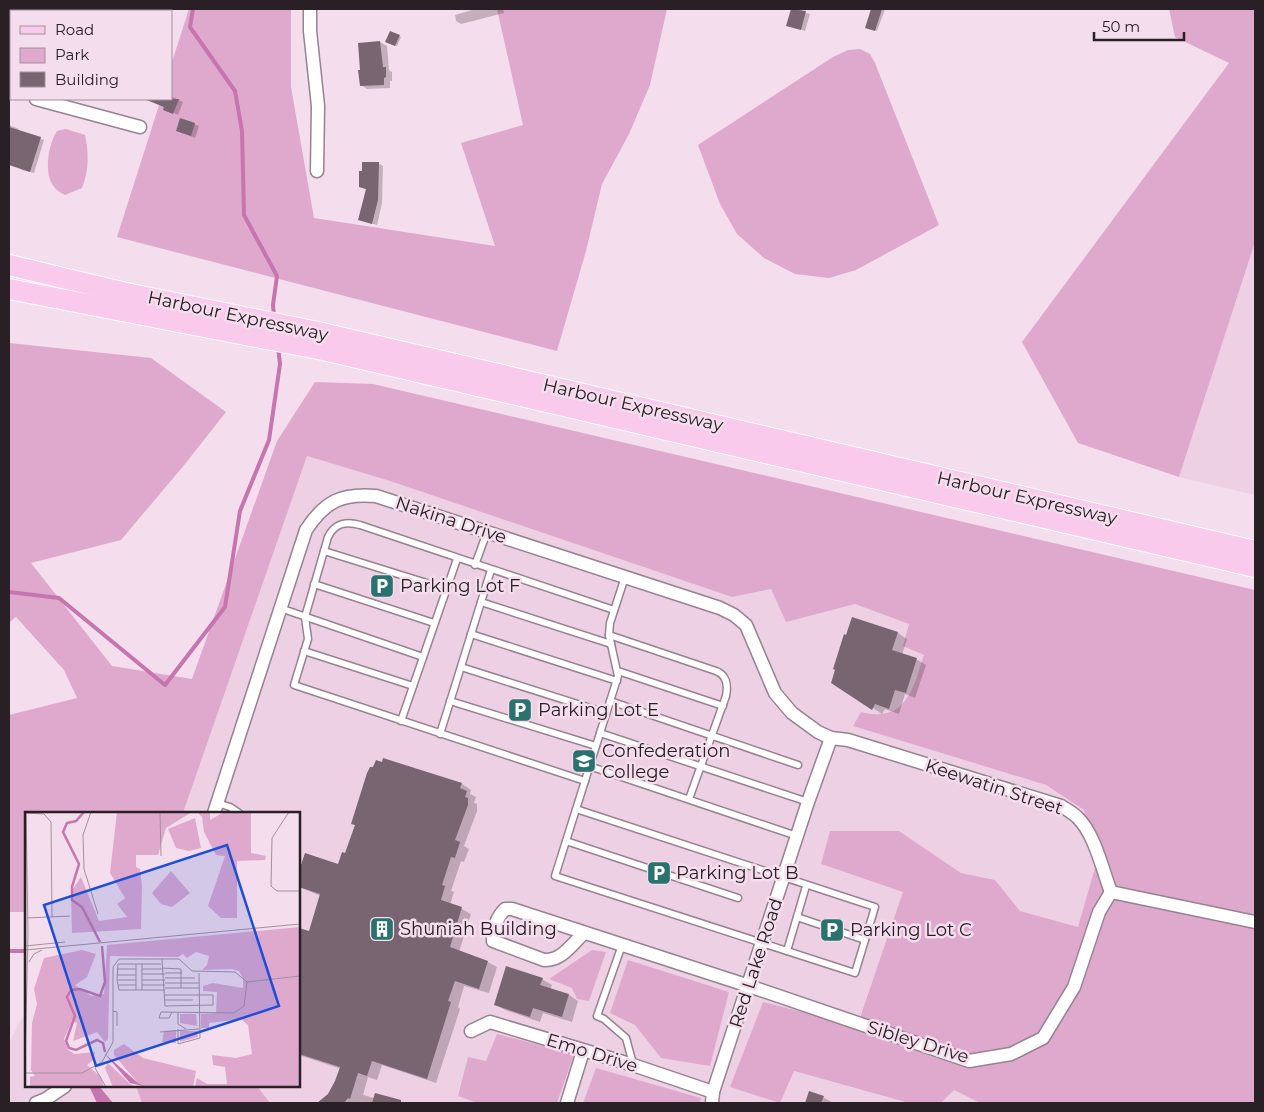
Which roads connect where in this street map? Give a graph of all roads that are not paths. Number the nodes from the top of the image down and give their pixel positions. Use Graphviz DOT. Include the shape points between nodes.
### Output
graph roads {
  1 [pos="310,9"];
  2 [pos="40,100"];
  3 [pos="140,126"];
  4 [pos="317,171"];
  5 [pos="9,265"];
  6 [pos="15,291"];
  7 [pos="321,341"];
  8 [pos="487,532"];
  9 [pos="324,551"];
  10 [pos="1255,551"];
  11 [pos="456,559"];
  12 [pos="475,565"];
  13 [pos="1255,566"];
  14 [pos="492,570"];
  15 [pos="626,577"];
  16 [pos="314,584"];
  17 [pos="446,589"];
  18 [pos="481,602"];
  19 [pos="280,608"];
  20 [pos="614,610"];
  21 [pos="305,617"];
  22 [pos="434,623"];
  23 [pos="471,634"];
  24 [pos="609,635"];
  25 [pos="611,644"];
  26 [pos="304,651"];
  27 [pos="423,657"];
  28 [pos="461,668"];
  29 [pos="618,671"];
  30 [pos="617,681"];
  31 [pos="413,686"];
  32 [pos="450,701"];
  33 [pos="610,702"];
  34 [pos="723,706"];
  35 [pos="606,714"];
  36 [pos="401,721"];
  37 [pos="600,732"];
  38 [pos="440,734"];
  39 [pos="711,736"];
  40 [pos="830,738"];
  41 [pos="596,746"];
  42 [pos="798,765"];
  43 [pos="589,766"];
  44 [pos="700,766"];
  45 [pos="584,781"];
  46 [pos="689,799"];
  47 [pos="808,802"];
  48 [pos="216,808"];
  49 [pos="576,809"];
  50 [pos="238,812"];
  51 [pos="797,836"];
  52 [pos="566,841"];
  53 [pos="784,878"];
  54 [pos="806,886"];
  55 [pos="1111,892"];
  56 [pos="738,898"];
  57 [pos="797,917"];
  58 [pos="1255,922"];
  59 [pos="584,933"];
  60 [pos="865,940"];
  61 [pos="763,943"];
  62 [pos="622,945"];
  63 [pos="787,951"];
  64 [pos="749,986"];
  65 [pos="471,1031"];
  66 [pos="584,1051"];
  67 [pos="633,1065"];
  68 [pos="63,1087"];
  69 [pos="713,1098"];
  70 [pos="41,1101"];
  71 [pos="567,1103"];
  1 -- 4 [label="street" via="318,106"];
  2 -- 3 [label="street"];
  5 -- 7 [label="main road, Harbour Expressway" via="126,293 245,316"];
  6 -- 7 [label="main road, Harbour Expressway" via="232,333"];
  7 -- 10 [label="main road, Harbour Expressway"];
  7 -- 13 [label="main road, Harbour Expressway"];
  8 -- 12 [label="lane"];
  8 -- 15 [label="street, Nakina Drive"];
  8 -- 19 [label="street, Nakina Drive" via="376,496 345,496 329,503 306,530"];
  9 -- 11 [label="lane" via="332,530 340,524 352,523"];
  9 -- 16 [label="lane"];
  9 -- 17 [label="lane"];
  11 -- 12 [label="lane"];
  11 -- 17 [label="lane"];
  12 -- 14 [label="lane"];
  14 -- 18 [label="lane"];
  14 -- 20 [label="lane"];
  15 -- 20 [label="lane"];
  15 -- 40 [label="street, Nakina Drive" via="734,615 746,625 783,703 792,713"];
  16 -- 21 [label="lane"];
  16 -- 22 [label="lane"];
  17 -- 22 [label="lane"];
  18 -- 23 [label="lane"];
  18 -- 25 [label="lane"];
  19 -- 21 [label="lane"];
  19 -- 48 [label="street, Nakina Drive"];
  20 -- 24 [label="lane"];
  21 -- 26 [label="lane" via="308,639"];
  21 -- 27 [label="lane"];
  22 -- 27 [label="lane"];
  23 -- 28 [label="lane"];
  23 -- 30 [label="lane"];
  24 -- 25 [label="lane"];
  24 -- 34 [label="lane" via="720,672 727,687"];
  25 -- 29 [label="lane"];
  26 -- 31 [label="lane"];
  26 -- 36 [label="lane" via="294,685"];
  27 -- 31 [label="lane"];
  28 -- 32 [label="lane"];
  28 -- 35 [label="lane"];
  29 -- 30 [label="lane"];
  29 -- 34 [label="lane"];
  30 -- 33 [label="lane"];
  31 -- 36 [label="lane"];
  32 -- 38 [label="lane"];
  32 -- 41 [label="lane"];
  33 -- 35 [label="lane"];
  33 -- 39 [label="lane"];
  34 -- 39 [label="lane"];
  35 -- 37 [label="lane"];
  36 -- 38 [label="lane"];
  37 -- 41 [label="lane"];
  37 -- 44 [label="lane"];
  38 -- 45 [label="lane"];
  39 -- 42 [label="lane"];
  39 -- 44 [label="lane"];
  40 -- 47 [label="street, Red Lake Road"];
  40 -- 55 [label="street, Keewatin Street" via="848,740 1061,806 1085,826"];
  41 -- 43 [label="lane"];
  43 -- 45 [label="lane"];
  43 -- 46 [label="lane"];
  44 -- 46 [label="lane"];
  44 -- 47 [label="lane"];
  45 -- 49 [label="lane"];
  46 -- 51 [label="lane"];
  47 -- 51 [label="street, Red Lake Road"];
  48 -- 50 [label="lane" via="230,807"];
  49 -- 52 [label="lane"];
  49 -- 53 [label="lane"];
  51 -- 53 [label="street, Red Lake Road"];
  52 -- 56 [label="lane"];
  52 -- 61 [label="lane" via="555,876"];
  53 -- 54 [label="lane"];
  53 -- 61 [label="street, Red Lake Road"];
  54 -- 57 [label="lane"];
  54 -- 60 [label="lane" via="875,907"];
  55 -- 58 [label="street"];
  55 -- 64 [label="street, Sibley Drive" via="1099,912 1074,987 1043,1038 1011,1054 969,1061"];
  57 -- 60 [label="lane"];
  57 -- 63 [label="lane"];
  59 -- 59 [label="street, Sibley Drive" via="512,908 499,914 493,941 552,961"];
  59 -- 62 [label="street, Sibley Drive"];
  60 -- 63 [label="lane" via="855,973"];
  61 -- 63 [label="lane"];
  61 -- 64 [label="street, Red Lake Road"];
  62 -- 64 [label="street, Sibley Drive"];
  62 -- 67 [label="lane" via="597,1016 626,1038"];
  64 -- 69 [label="street, Red Lake Road"];
  65 -- 66 [label="street, Emo Drive" via="490,1022"];
  66 -- 67 [label="street, Emo Drive"];
  66 -- 71 [label="street"];
  67 -- 69 [label="street, Emo Drive"];
  68 -- 70 [label="street"];
}
